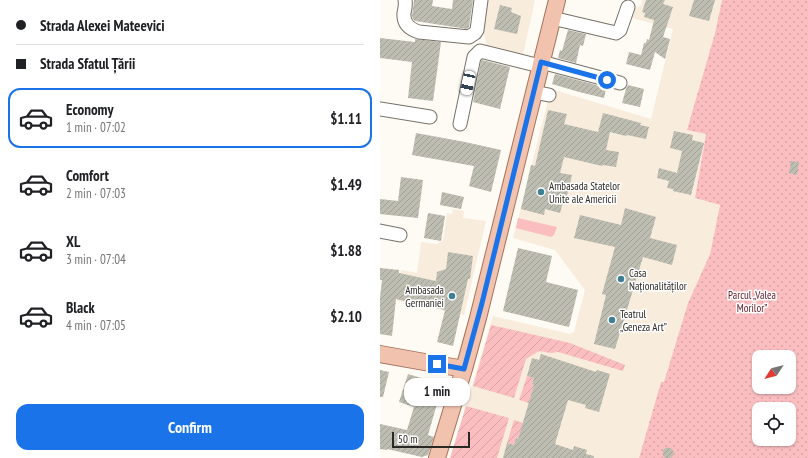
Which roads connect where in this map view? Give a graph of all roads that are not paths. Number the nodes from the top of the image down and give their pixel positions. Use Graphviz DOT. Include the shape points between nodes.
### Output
graph roads {
  1 [pos="405,0"];
  2 [pos="481,0"];
  3 [pos="557,0"];
  4 [pos="628,7"];
  5 [pos="552,18"];
  6 [pos="541,64"];
  7 [pos="620,84"];
  8 [pos="380,109"];
  9 [pos="430,118"];
  10 [pos="460,124"];
  11 [pos="380,231"];
  12 [pos="400,235"];
  13 [pos="380,354"];
  14 [pos="464,369"];
  15 [pos="437,458"];
  1 -- 2 [label="street" via="404,16 408,27 413,30 469,37 477,30"];
  3 -- 5 [label="main road"];
  4 -- 5 [label="street" via="620,30 616,34"];
  5 -- 6 [label="main road"];
  6 -- 7 [label="street"];
  6 -- 10 [label="street" via="480,51 477,53 474,56"];
  6 -- 14 [label="main road" via="542,94"];
  8 -- 9 [label="street"];
  11 -- 12 [label="street"];
  13 -- 14 [label="main road"];
  14 -- 15 [label="main road"];
}
